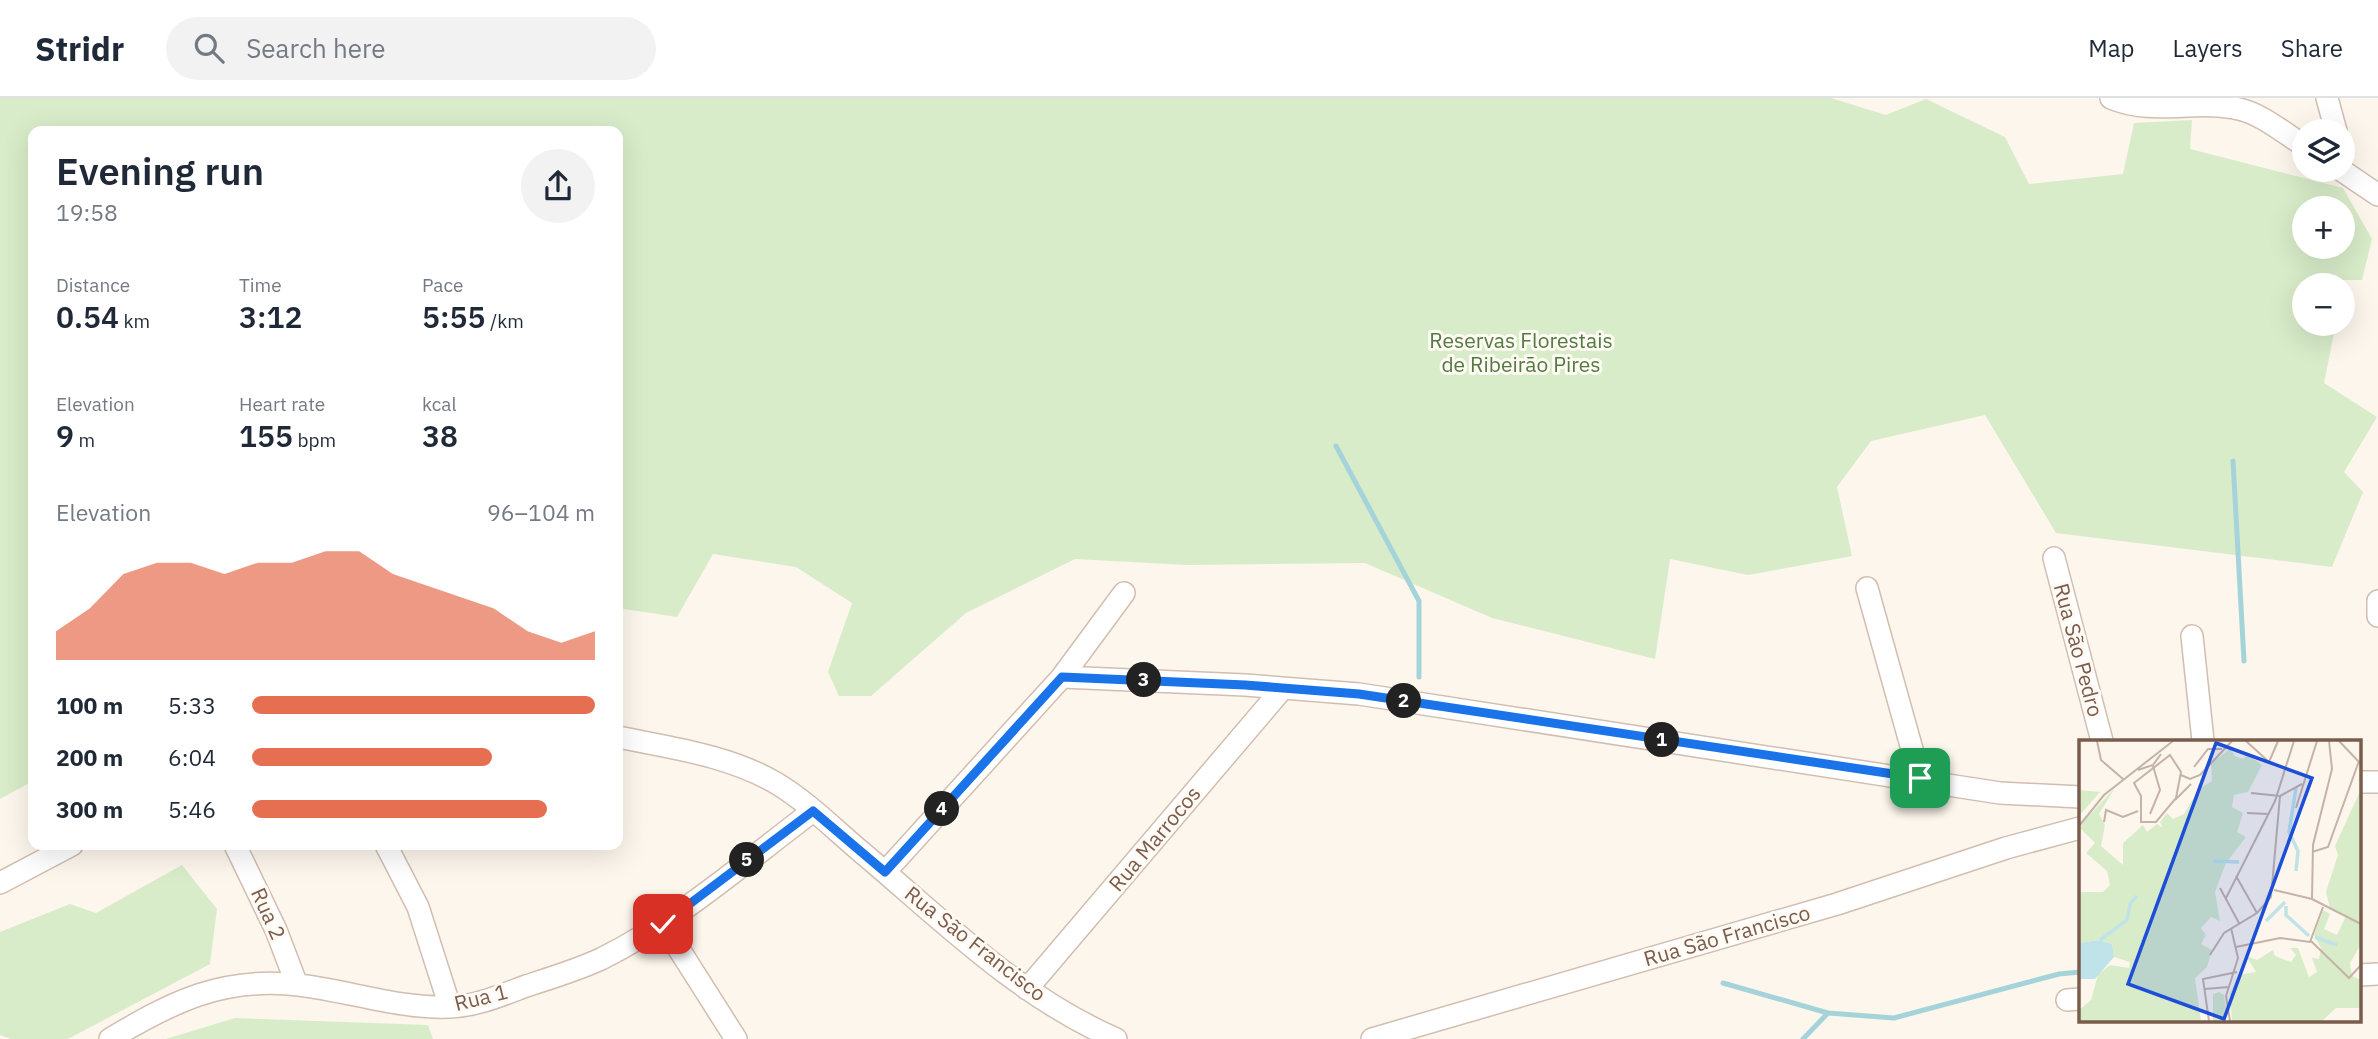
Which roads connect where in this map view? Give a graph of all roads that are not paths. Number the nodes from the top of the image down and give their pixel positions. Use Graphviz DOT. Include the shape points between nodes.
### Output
graph roads {
  1 [pos="2111,98"];
  2 [pos="2327,98"];
  3 [pos="2333,119"];
  4 [pos="2292,138"];
  5 [pos="2355,177"];
  6 [pos="2378,195"];
  7 [pos="2054,558"];
  8 [pos="1867,588"];
  9 [pos="1124,593"];
  10 [pos="2378,601"];
  11 [pos="2378,617"];
  12 [pos="2192,636"];
  13 [pos="1062,677"];
  14 [pos="1283,688"];
  15 [pos="623,738"];
  16 [pos="2102,740"];
  17 [pos="2203,740"];
  18 [pos="1920,778"];
  19 [pos="2360,782"];
  20 [pos="2378,782"];
  21 [pos="2079,797"];
  22 [pos="813,811"];
  23 [pos="2079,829"];
  24 [pos="63,850"];
  25 [pos="238,850"];
  26 [pos="389,850"];
  27 [pos="885,872"];
  28 [pos="0,883"];
  29 [pos="663,924"];
  30 [pos="2378,974"];
  31 [pos="2360,975"];
  32 [pos="297,985"];
  33 [pos="1027,989"];
  34 [pos="450,1007"];
  35 [pos="110,1039"];
  36 [pos="736,1039"];
  37 [pos="1116,1039"];
  38 [pos="1372,1039"];
  1 -- 4 [label="street" via="2143,108 2244,109"];
  2 -- 3 [label="street"];
  5 -- 6 [label="street"];
  7 -- 16 [label="street, Rua São Pedro"];
  8 -- 18 [label="street"];
  9 -- 13 [label="street"];
  10 -- 11 [label="street"];
  12 -- 17 [label="street"];
  13 -- 14 [label="street"];
  13 -- 27 [label="street"];
  14 -- 18 [label="street" via="1359,694"];
  14 -- 33 [label="street, Rua Marrocos"];
  15 -- 22 [label="street, Rua São Francisco" via="729,761 777,784"];
  18 -- 21 [label="street" via="2000,793"];
  19 -- 20 [label="street"];
  22 -- 27 [label="street, Rua São Francisco"];
  22 -- 29 [label="street, Rua 1"];
  23 -- 38 [label="street, Rua São Francisco"];
  24 -- 28 [label="street"];
  25 -- 32 [label="street, Rua 2"];
  26 -- 34 [label="street" via="418,907"];
  27 -- 33 [label="street, Rua São Francisco"];
  29 -- 34 [label="street, Rua 1" via="578,968 487,1000"];
  29 -- 36 [label="street"];
  30 -- 31 [label="street"];
  32 -- 34 [label="street, Rua 1"];
  32 -- 35 [label="street, Rua 1" via="244,985 204,992 168,1005"];
  33 -- 37 [label="street, Rua São Francisco"];
}
